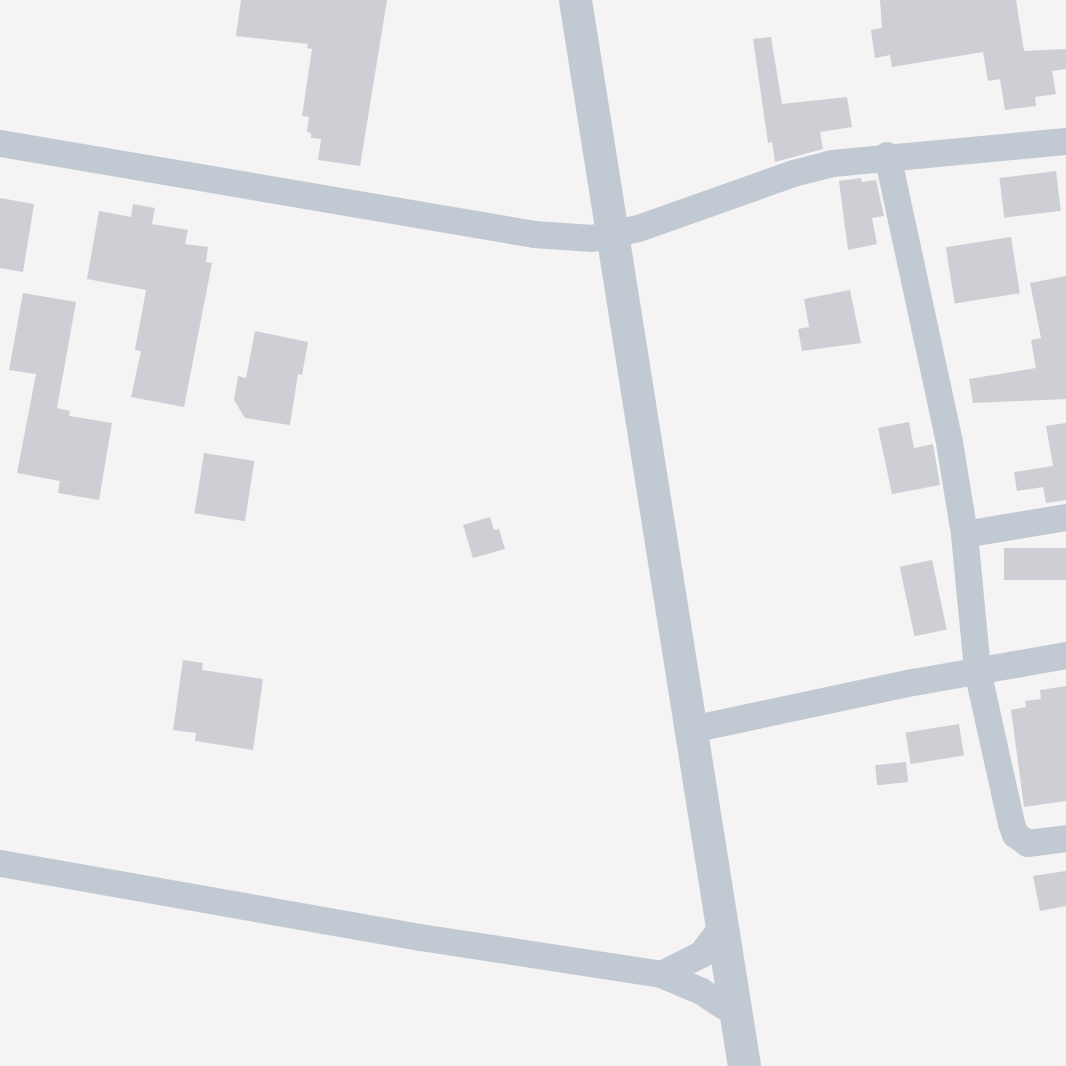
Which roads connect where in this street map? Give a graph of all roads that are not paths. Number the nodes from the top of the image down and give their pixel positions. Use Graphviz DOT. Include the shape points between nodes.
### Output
graph roads {
  1 [pos="575,0"];
  2 [pos="1066,141"];
  3 [pos="0,143"];
  4 [pos="888,155"];
  5 [pos="613,236"];
  6 [pos="1066,517"];
  7 [pos="963,534"];
  8 [pos="1066,655"];
  9 [pos="976,670"];
  10 [pos="691,729"];
  11 [pos="1066,838"];
  12 [pos="0,863"];
  13 [pos="722,926"];
  14 [pos="661,974"];
  15 [pos="736,1014"];
  16 [pos="744,1066"];
  1 -- 5 [label="street"];
  2 -- 4 [label="street"];
  3 -- 5 [label="street" via="534,234"];
  4 -- 5 [label="street" via="793,173"];
  4 -- 7 [label="street" via="949,442"];
  5 -- 10 [label="street"];
  6 -- 7 [label="street"];
  7 -- 9 [label="street"];
  8 -- 9 [label="street"];
  9 -- 10 [label="street"];
  9 -- 11 [label="street" via="1015,834 1028,843"];
  10 -- 13 [label="street"];
  12 -- 14 [label="street" via="420,938"];
  13 -- 14 [label="street" via="701,954"];
  13 -- 15 [label="street"];
  14 -- 15 [label="street" via="701,991"];
  15 -- 16 [label="street"];
}
